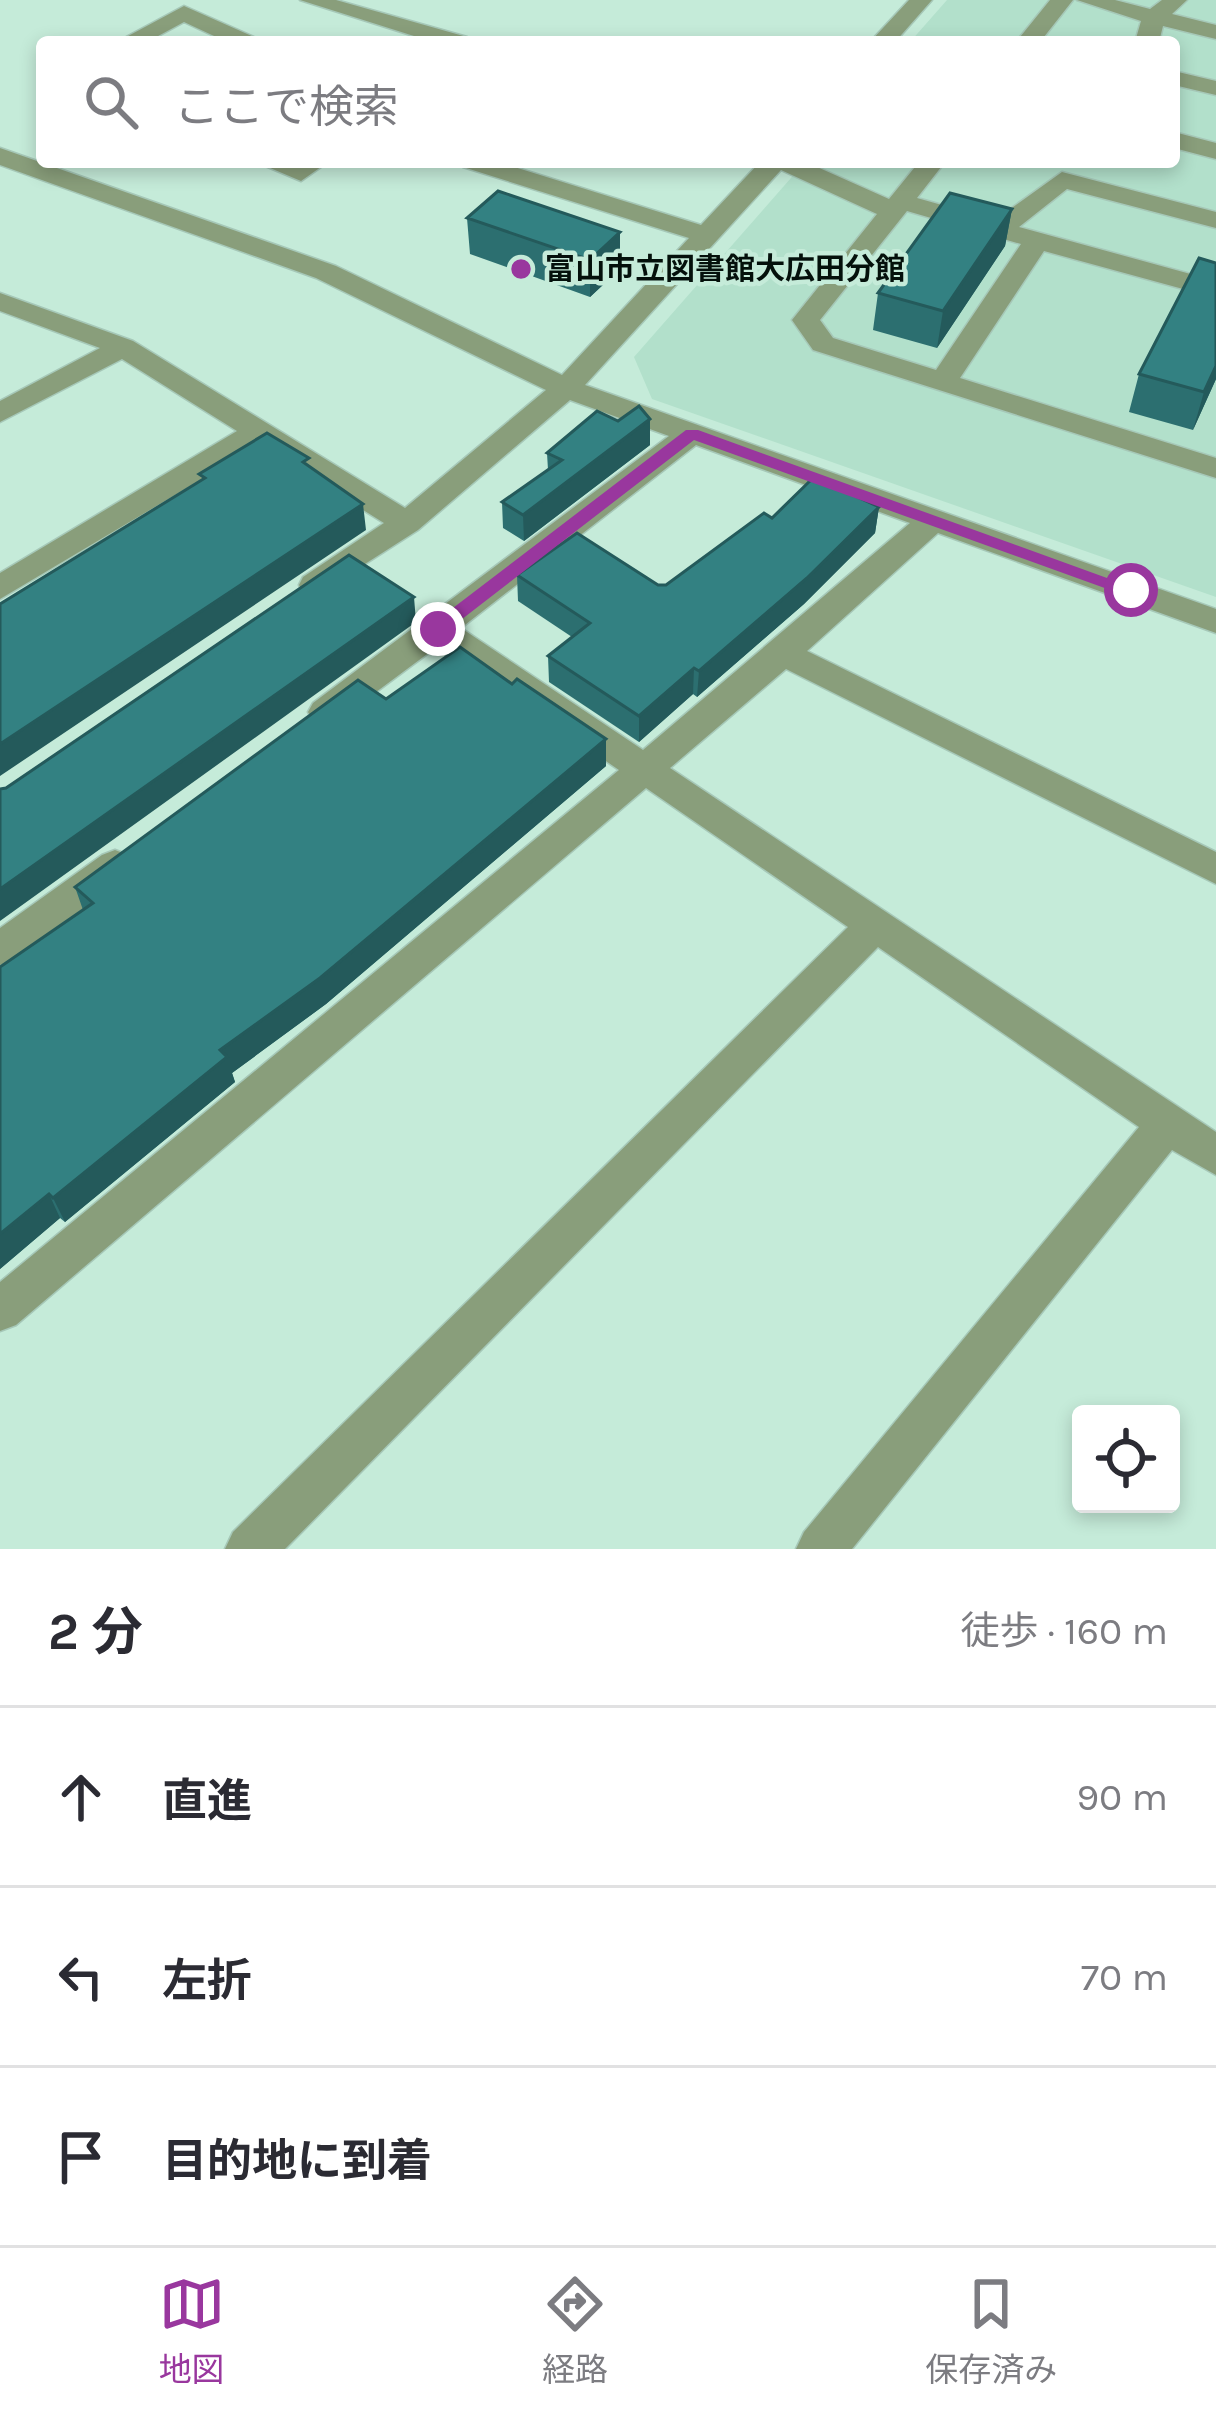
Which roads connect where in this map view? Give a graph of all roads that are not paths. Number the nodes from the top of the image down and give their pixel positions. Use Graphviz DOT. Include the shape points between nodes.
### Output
graph roads {
  1 [pos="311,0"];
  2 [pos="921,0"];
  3 [pos="1062,0"];
  4 [pos="1088,0"];
  5 [pos="1177,0"];
  6 [pos="194,6"];
  7 [pos="1154,17"];
  8 [pos="1216,32"];
  9 [pos="140,36"];
  10 [pos="236,36"];
  11 [pos="438,36"];
  12 [pos="888,36"];
  13 [pos="1033,36"];
  14 [pos="1149,36"];
  15 [pos="1180,79"];
  16 [pos="1216,88"];
  17 [pos="1180,142"];
  18 [pos="1216,151"];
  19 [pos="0,156"];
  20 [pos="769,168"];
  21 [pos="800,168"];
  22 [pos="927,168"];
  23 [pos="525,169"];
  24 [pos="897,206"];
  25 [pos="1216,220"];
  26 [pos="999,230"];
  27 [pos="709,236"];
  28 [pos="1036,242"];
  29 [pos="1216,290"];
  30 [pos="0,301"];
  31 [pos="123,347"];
  32 [pos="943,382"];
  33 [pos="566,388"];
  34 [pos="0,413"];
  35 [pos="256,433"];
  36 [pos="692,434"];
  37 [pos="1216,468"];
  38 [pos="933,520"];
  39 [pos="407,523"];
  40 [pos="0,588"];
  41 [pos="291,602"];
  42 [pos="1216,621"];
  43 [pos="438,629"];
  44 [pos="783,652"];
  45 [pos="305,726"];
  46 [pos="643,765"];
  47 [pos="152,838"];
  48 [pos="1216,869"];
  49 [pos="876,924"];
  50 [pos="0,949"];
  51 [pos="1168,1123"];
  52 [pos="1216,1156"];
  53 [pos="0,1310"];
  54 [pos="250,1549"];
  55 [pos="821,1549"];
  1 -- 11 [label="street"];
  2 -- 12 [label="street"];
  3 -- 13 [label="street"];
  4 -- 7 [label="street"];
  5 -- 7 [label="street"];
  6 -- 9 [label="street"];
  6 -- 10 [label="street"];
  7 -- 8 [label="street"];
  7 -- 14 [label="street"];
  15 -- 16 [label="street"];
  17 -- 18 [label="street"];
  19 -- 33 [label="street" via="326,272"];
  20 -- 27 [label="street"];
  21 -- 24 [label="street"];
  22 -- 24 [label="street"];
  23 -- 27 [label="street"];
  24 -- 26 [label="street"];
  24 -- 32 [label="street" via="806,320 823,344"];
  25 -- 26 [label="street" via="1062,180"];
  26 -- 28 [label="street"];
  27 -- 33 [label="street"];
  28 -- 29 [label="street"];
  28 -- 32 [label="street"];
  30 -- 31 [label="street"];
  31 -- 34 [label="street"];
  31 -- 35 [label="street"];
  32 -- 37 [label="street"];
  33 -- 36 [label="street"];
  33 -- 39 [label="street"];
  35 -- 39 [label="street"];
  35 -- 40 [label="street"];
  36 -- 38 [label="street"];
  36 -- 43 [label="street"];
  38 -- 42 [label="street"];
  38 -- 44 [label="street"];
  39 -- 41 [label="street"];
  43 -- 45 [label="street"];
  43 -- 46 [label="street"];
  44 -- 46 [label="street"];
  44 -- 48 [label="street"];
  46 -- 49 [label="street"];
  46 -- 53 [label="street"];
  47 -- 50 [label="street"];
  49 -- 51 [label="street"];
  49 -- 54 [label="street"];
  51 -- 52 [label="street"];
  51 -- 55 [label="street"];
}
